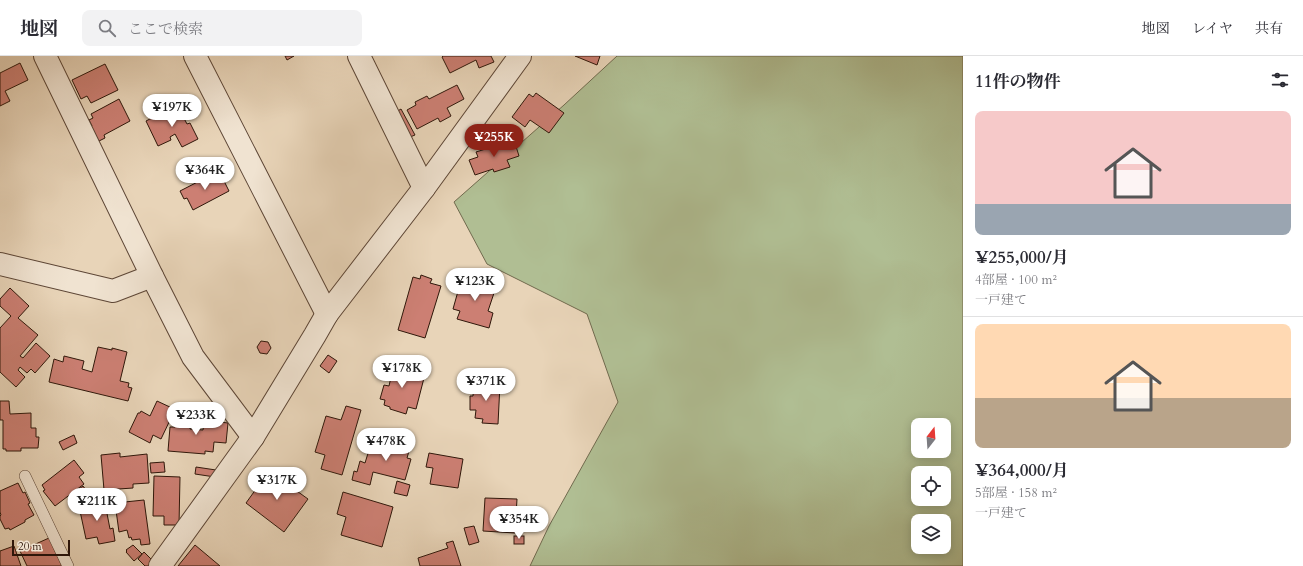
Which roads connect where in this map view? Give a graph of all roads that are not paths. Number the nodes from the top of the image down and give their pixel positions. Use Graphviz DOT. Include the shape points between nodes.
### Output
graph roads {
  1 [pos="45,56"];
  2 [pos="195,56"];
  3 [pos="359,56"];
  4 [pos="515,59"];
  5 [pos="424,188"];
  6 [pos="0,264"];
  7 [pos="152,276"];
  8 [pos="327,314"];
  9 [pos="253,437"];
  10 [pos="25,476"];
  11 [pos="68,566"];
  12 [pos="160,566"];
  1 -- 7 [label="street"];
  2 -- 8 [label="street"];
  3 -- 5 [label="street"];
  4 -- 5 [label="street"];
  5 -- 8 [label="street"];
  6 -- 7 [label="street" via="113,291"];
  7 -- 9 [label="street" via="193,357"];
  8 -- 9 [label="street"];
  9 -- 12 [label="street"];
  10 -- 11 [label="lane"];
}
